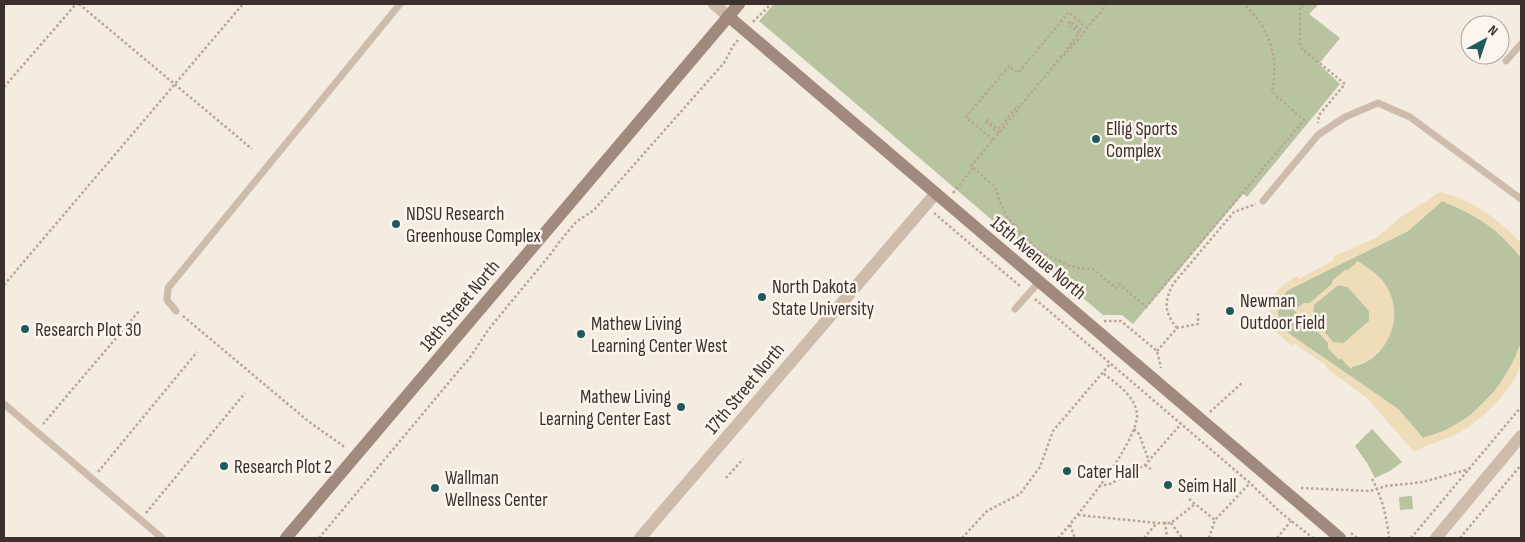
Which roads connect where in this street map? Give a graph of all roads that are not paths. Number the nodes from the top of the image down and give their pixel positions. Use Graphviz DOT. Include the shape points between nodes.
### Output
graph roads {
  1 [pos="400,4"];
  2 [pos="714,4"];
  3 [pos="739,4"];
  4 [pos="728,16"];
  5 [pos="1521,44"];
  6 [pos="1510,56"];
  7 [pos="936,193"];
  8 [pos="1521,199"];
  9 [pos="1263,201"];
  10 [pos="1040,281"];
  11 [pos="1015,309"];
  12 [pos="176,311"];
  13 [pos="4,404"];
  14 [pos="1521,436"];
  15 [pos="162,538"];
  16 [pos="286,538"];
  17 [pos="640,538"];
  18 [pos="1340,538"];
  19 [pos="1436,538"];
  1 -- 12 [label="lane" via="168,288 167,300"];
  2 -- 4 [label="street, 15th Avenue North"];
  3 -- 4 [label="street, 18th Street North"];
  4 -- 7 [label="street, 15th Avenue North"];
  4 -- 16 [label="street, 18th Street North"];
  5 -- 6 [label="lane"];
  7 -- 10 [label="street, 15th Avenue North"];
  7 -- 17 [label="street, 17th Street North"];
  8 -- 9 [label="lane" via="1410,116 1378,103 1345,117 1318,135"];
  10 -- 11 [label="lane"];
  10 -- 18 [label="street, 15th Avenue North"];
  13 -- 15 [label="lane"];
  14 -- 19 [label="street"];
}
